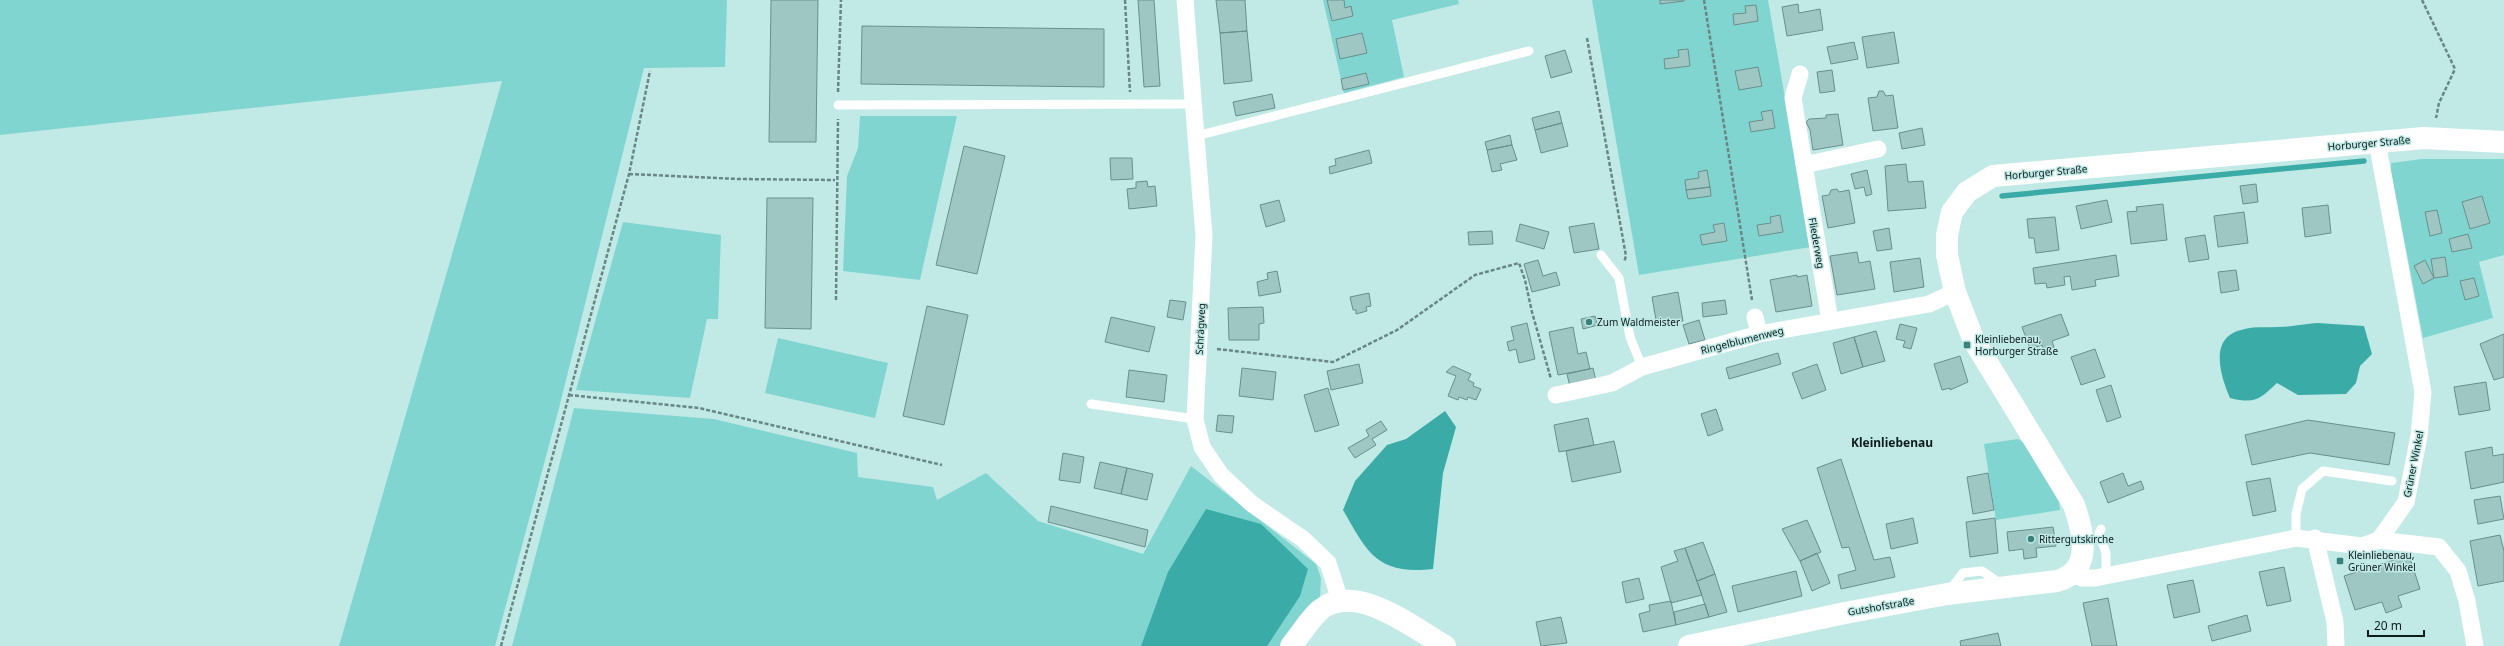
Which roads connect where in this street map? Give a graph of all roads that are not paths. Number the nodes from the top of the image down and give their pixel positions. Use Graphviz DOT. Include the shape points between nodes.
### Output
graph roads {
  1 [pos="1185,0"];
  2 [pos="1529,51"];
  3 [pos="1800,74"];
  4 [pos="1194,104"];
  5 [pos="838,105"];
  6 [pos="1196,136"];
  7 [pos="2377,142"];
  8 [pos="2504,142"];
  9 [pos="1878,149"];
  10 [pos="1804,165"];
  11 [pos="1601,254"];
  12 [pos="1955,292"];
  13 [pos="1755,317"];
  14 [pos="1830,321"];
  15 [pos="1759,334"];
  16 [pos="1642,367"];
  17 [pos="1556,395"];
  18 [pos="1091,404"];
  19 [pos="1195,419"];
  20 [pos="2392,481"];
  21 [pos="2101,529"];
  22 [pos="2296,538"];
  23 [pos="2315,538"];
  24 [pos="2379,540"];
  25 [pos="2073,574"];
  26 [pos="2106,576"];
  27 [pos="1340,600"];
  28 [pos="1291,646"];
  29 [pos="1445,646"];
  30 [pos="1689,646"];
  31 [pos="2336,646"];
  32 [pos="2475,646"];
  1 -- 4 [label="street, Schrägweg"];
  2 -- 6 [label="lane"];
  3 -- 10 [label="street, Fliederweg" via="1794,98"];
  4 -- 5 [label="lane"];
  4 -- 6 [label="street, Schrägweg"];
  6 -- 19 [label="street, Schrägweg" via="1204,236"];
  7 -- 8 [label="street, Horburger Straße" via="2424,138"];
  7 -- 12 [label="street, Horburger Straße" via="1993,176 1967,192 1952,212 1947,235 1947,255"];
  7 -- 24 [label="street, Grüner Winkel" via="2423,392 2420,436 2406,502"];
  9 -- 10 [label="street"];
  10 -- 14 [label="street, Fliederweg"];
  11 -- 16 [label="lane" via="1619,278 1630,337"];
  12 -- 14 [label="street, Ringelblumenweg" via="1929,304"];
  12 -- 25 [label="street, Horburger Straße" via="1974,341 2074,505 2083,529 2084,547 2081,561"];
  13 -- 15 [label="street"];
  14 -- 15 [label="street, Ringelblumenweg"];
  15 -- 16 [label="street, Ringelblumenweg"];
  16 -- 17 [label="street, Ringelblumenweg" via="1612,383"];
  18 -- 19 [label="lane"];
  19 -- 27 [label="street, Schrägweg" via="1202,447 1221,475 1252,504 1302,539 1328,563"];
  20 -- 22 [label="lane" via="2323,472 2302,489 2296,514"];
  21 -- 26 [label="lane" via="2099,533 2106,553"];
  22 -- 23 [label="street"];
  22 -- 26 [label="street"];
  23 -- 24 [label="street" via="2362,546"];
  23 -- 31 [label="street" via="2335,622"];
  24 -- 32 [label="street" via="2439,546 2458,572 2467,601"];
  25 -- 26 [label="street" via="2082,578"];
  25 -- 30 [label="street, Gutshofstraße" via="2057,581 1947,594"];
  27 -- 28 [label="street" via="1320,610"];
  27 -- 29 [label="street" via="1363,601 1379,608"];
}
